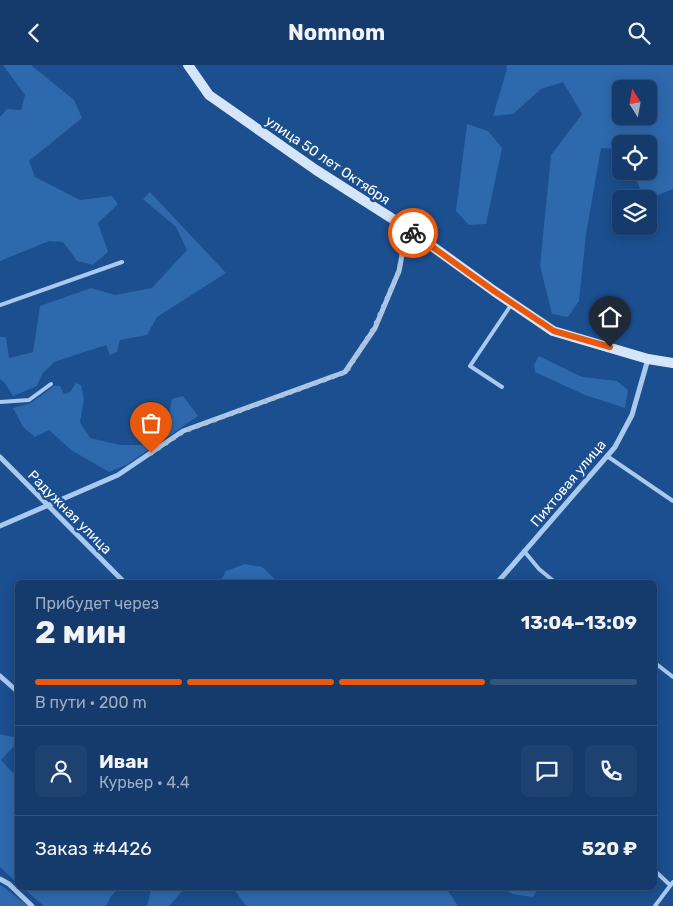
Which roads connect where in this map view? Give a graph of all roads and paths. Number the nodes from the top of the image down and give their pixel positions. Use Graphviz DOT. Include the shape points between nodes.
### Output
graph roads {
  1 [pos="188,65"];
  2 [pos="407,228"];
  3 [pos="122,262"];
  4 [pos="512,303"];
  5 [pos="0,305"];
  6 [pos="648,359"];
  7 [pos="673,363"];
  8 [pos="51,384"];
  9 [pos="502,387"];
  10 [pos="0,402"];
  11 [pos="606,456"];
  12 [pos="0,457"];
  13 [pos="673,501"];
  14 [pos="48,507"];
  15 [pos="0,526"];
  16 [pos="524,551"];
  17 [pos="122,580"];
  18 [pos="500,580"];
  19 [pos="552,580"];
  20 [pos="657,665"];
  21 [pos="0,676"];
  22 [pos="673,677"];
  23 [pos="15,689"];
  24 [pos="657,872"];
  25 [pos="0,879"];
  26 [pos="672,883"];
  27 [pos="15,890"];
  28 [pos="15,890"];
  29 [pos="32,906"];
  30 [pos="655,906"];
  1 -- 2 [label="main road, улица 50 лет Октября" via="209,95 316,170"];
  2 -- 4 [label="main road, улица 50 лет Октября"];
  2 -- 14 [label="street" via="399,271 374,328 346,372 184,431 118,475"];
  3 -- 5 [label="lane"];
  4 -- 6 [label="main road, улица 50 лет Октября" via="554,331"];
  4 -- 9 [label="lane" via="470,365"];
  6 -- 7 [label="main road, улица 50 лет Октября"];
  6 -- 11 [label="street, Пихтовая улица" via="632,415 615,447"];
  8 -- 10 [label="lane" via="29,400"];
  11 -- 13 [label="lane"];
  11 -- 16 [label="street, Пихтовая улица"];
  12 -- 14 [label="street, Радужная улица"];
  14 -- 15 [label="street"];
  14 -- 17 [label="street, Радужная улица"];
  16 -- 18 [label="street, Пихтовая улица"];
  16 -- 19 [label="lane"];
  20 -- 22 [label="lane"];
  21 -- 23 [label="street"];
  24 -- 26 [label="lane"];
  25 -- 27 [label="street"];
  26 -- 30 [label="lane"];
  28 -- 29 [label="street"];
}
